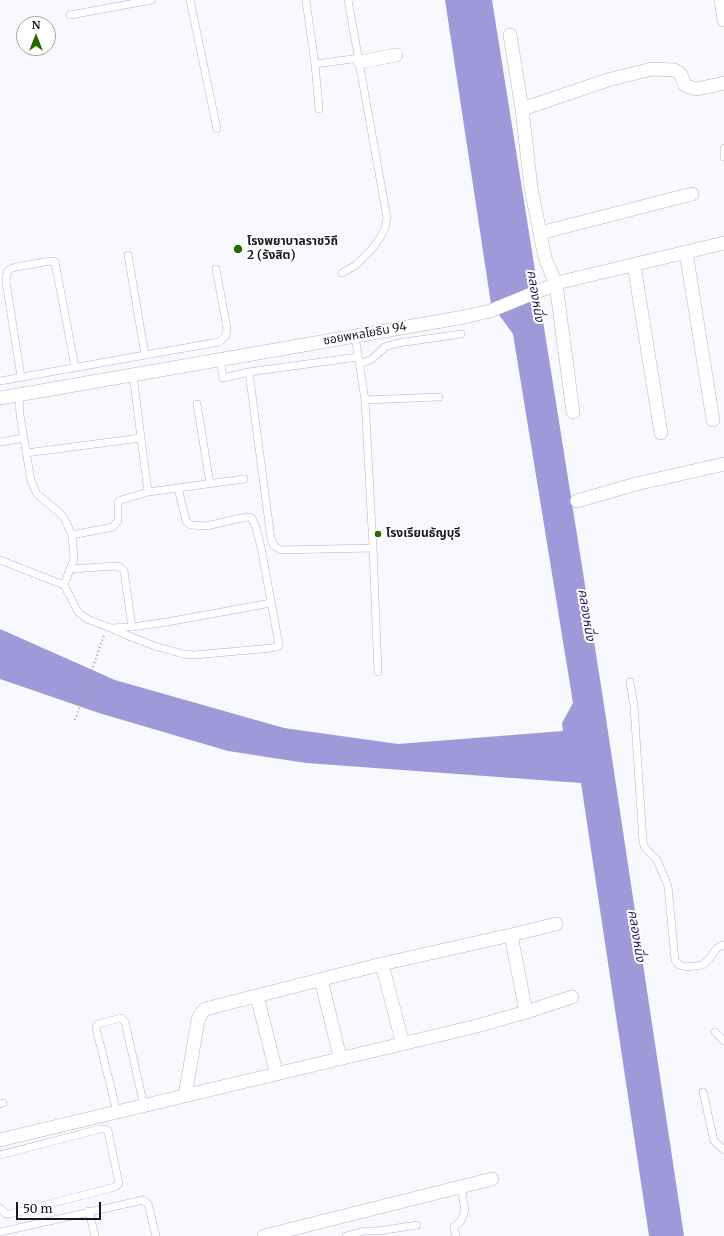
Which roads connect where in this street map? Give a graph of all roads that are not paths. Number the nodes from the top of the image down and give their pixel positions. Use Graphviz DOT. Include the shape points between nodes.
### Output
graph roads {
  1 [pos="152,0"];
  2 [pos="190,0"];
  3 [pos="348,0"];
  4 [pos="721,0"];
  5 [pos="306,1"];
  6 [pos="70,15"];
  7 [pos="724,20"];
  8 [pos="510,35"];
  9 [pos="396,55"];
  10 [pos="360,60"];
  11 [pos="315,64"];
  12 [pos="724,83"];
  13 [pos="320,109"];
  14 [pos="522,109"];
  15 [pos="217,129"];
  16 [pos="724,148"];
  17 [pos="724,157"];
  18 [pos="692,194"];
  19 [pos="540,233"];
  20 [pos="724,243"];
  21 [pos="686,252"];
  22 [pos="128,255"];
  23 [pos="634,265"];
  24 [pos="216,269"];
  25 [pos="342,273"];
  26 [pos="553,286"];
  27 [pos="460,334"];
  28 [pos="355,336"];
  29 [pos="145,355"];
  30 [pos="220,360"];
  31 [pos="359,360"];
  32 [pos="75,367"];
  33 [pos="249,372"];
  34 [pos="132,374"];
  35 [pos="21,377"];
  36 [pos="0,381"];
  37 [pos="19,395"];
  38 [pos="439,397"];
  39 [pos="0,398"];
  40 [pos="365,400"];
  41 [pos="197,404"];
  42 [pos="573,412"];
  43 [pos="713,420"];
  44 [pos="661,433"];
  45 [pos="24,438"];
  46 [pos="141,438"];
  47 [pos="0,442"];
  48 [pos="26,453"];
  49 [pos="724,464"];
  50 [pos="244,479"];
  51 [pos="210,484"];
  52 [pos="178,488"];
  53 [pos="148,492"];
  54 [pos="578,500"];
  55 [pos="72,535"];
  56 [pos="374,548"];
  57 [pos="0,560"];
  58 [pos="70,569"];
  59 [pos="64,585"];
  60 [pos="271,603"];
  61 [pos="132,626"];
  62 [pos="109,627"];
  63 [pos="378,672"];
  64 [pos="630,682"];
  65 [pos="556,924"];
  66 [pos="511,935"];
  67 [pos="724,946"];
  68 [pos="382,964"];
  69 [pos="321,980"];
  70 [pos="257,996"];
  71 [pos="572,997"];
  72 [pos="526,1012"];
  73 [pos="715,1032"];
  74 [pos="401,1037"];
  75 [pos="724,1040"];
  76 [pos="339,1053"];
  77 [pos="275,1066"];
  78 [pos="703,1092"];
  79 [pos="185,1096"];
  80 [pos="144,1106"];
  81 [pos="117,1112"];
  82 [pos="0,1140"];
  83 [pos="724,1150"];
  84 [pos="0,1155"];
  85 [pos="492,1179"];
  86 [pos="461,1187"];
  87 [pos="0,1208"];
  88 [pos="89,1212"];
  89 [pos="417,1225"];
  90 [pos="0,1232"];
  91 [pos="95,1236"];
  92 [pos="156,1236"];
  93 [pos="268,1236"];
  94 [pos="346,1236"];
  95 [pos="456,1236"];
  1 -- 6 [label="lane"];
  2 -- 15 [label="lane"];
  3 -- 10 [label="lane"];
  4 -- 7 [label="street"];
  5 -- 11 [label="lane"];
  8 -- 14 [label="street"];
  9 -- 10 [label="street"];
  10 -- 11 [label="lane"];
  10 -- 25 [label="lane" via="387,218 385,228 372,249 356,265"];
  11 -- 13 [label="lane"];
  12 -- 14 [label="street" via="689,87 674,70 652,69 611,79"];
  14 -- 19 [label="street" via="531,188"];
  16 -- 17 [label="lane"];
  18 -- 19 [label="street"];
  19 -- 26 [label="street"];
  20 -- 21 [label="street, ซอยพหลโยธิน 94"];
  21 -- 23 [label="street, ซอยพหลโยธิน 94"];
  21 -- 43 [label="street"];
  22 -- 29 [label="lane"];
  23 -- 26 [label="street, ซอยพหลโยธิน 94"];
  23 -- 44 [label="street"];
  24 -- 29 [label="lane" via="228,328 226,336 219,342"];
  26 -- 28 [label="street, ซอยพหลโยธิน 94" via="490,311"];
  26 -- 42 [label="street"];
  27 -- 31 [label="lane" via="398,343 385,347 372,359"];
  28 -- 30 [label="street, ซอยพหลโยธิน 94"];
  28 -- 31 [label="lane"];
  29 -- 32 [label="lane"];
  30 -- 33 [label="lane" via="222,378"];
  30 -- 34 [label="street, ซอยพหลโยธิน 94"];
  31 -- 33 [label="lane"];
  31 -- 40 [label="lane"];
  32 -- 35 [label="lane"];
  32 -- 35 [label="lane" via="55,262 16,267 7,272 6,282"];
  33 -- 56 [label="lane" via="274,546 280,550"];
  34 -- 37 [label="street, ซอยพหลโยธิน 94"];
  34 -- 46 [label="lane"];
  35 -- 36 [label="lane"];
  37 -- 39 [label="street, ซอยพหลโยธิน 94"];
  37 -- 45 [label="lane"];
  38 -- 40 [label="lane"];
  40 -- 56 [label="lane"];
  41 -- 51 [label="lane"];
  45 -- 47 [label="lane"];
  45 -- 48 [label="lane"];
  46 -- 48 [label="lane"];
  46 -- 53 [label="lane"];
  48 -- 55 [label="lane" via="31,481 37,494 60,513 70,527"];
  49 -- 54 [label="street"];
  50 -- 51 [label="lane"];
  51 -- 52 [label="lane"];
  52 -- 53 [label="lane"];
  52 -- 60 [label="lane" via="186,521 191,525 206,526 246,517 252,518 261,547"];
  53 -- 55 [label="lane" via="118,502 118,521 112,527"];
  55 -- 58 [label="lane" via="74,559"];
  56 -- 63 [label="lane"];
  57 -- 59 [label="lane"];
  58 -- 59 [label="lane"];
  58 -- 61 [label="lane" via="120,567 124,571"];
  59 -- 62 [label="lane" via="78,612 87,619"];
  60 -- 61 [label="lane"];
  60 -- 62 [label="lane" via="278,645 275,648 183,654 130,637"];
  61 -- 62 [label="lane"];
  64 -- 67 [label="lane" via="634,706 643,842 644,848 657,860 668,886 675,960 679,965 686,967 704,965 716,949"];
  65 -- 66 [label="street"];
  66 -- 68 [label="street"];
  66 -- 72 [label="street"];
  68 -- 69 [label="street"];
  68 -- 74 [label="street"];
  69 -- 70 [label="street"];
  69 -- 76 [label="street"];
  70 -- 77 [label="street"];
  70 -- 79 [label="street" via="205,1009 201,1014"];
  71 -- 72 [label="street"];
  72 -- 79 [label="street"];
  73 -- 75 [label="lane"];
  78 -- 83 [label="lane" via="714,1141"];
  79 -- 80 [label="street"];
  80 -- 81 [label="street"];
  80 -- 81 [label="lane" via="125,1022 121,1018 98,1024 96,1028"];
  81 -- 82 [label="street"];
  84 -- 87 [label="lane" via="105,1129 108,1131 119,1184 10,1214 6,1214"];
  85 -- 86 [label="street"];
  86 -- 93 [label="street"];
  86 -- 95 [label="lane" via="465,1211 454,1227"];
  88 -- 90 [label="lane"];
  88 -- 91 [label="lane"];
  88 -- 92 [label="lane" via="143,1200 148,1204"];
  89 -- 94 [label="lane" via="364,1231"];
}
